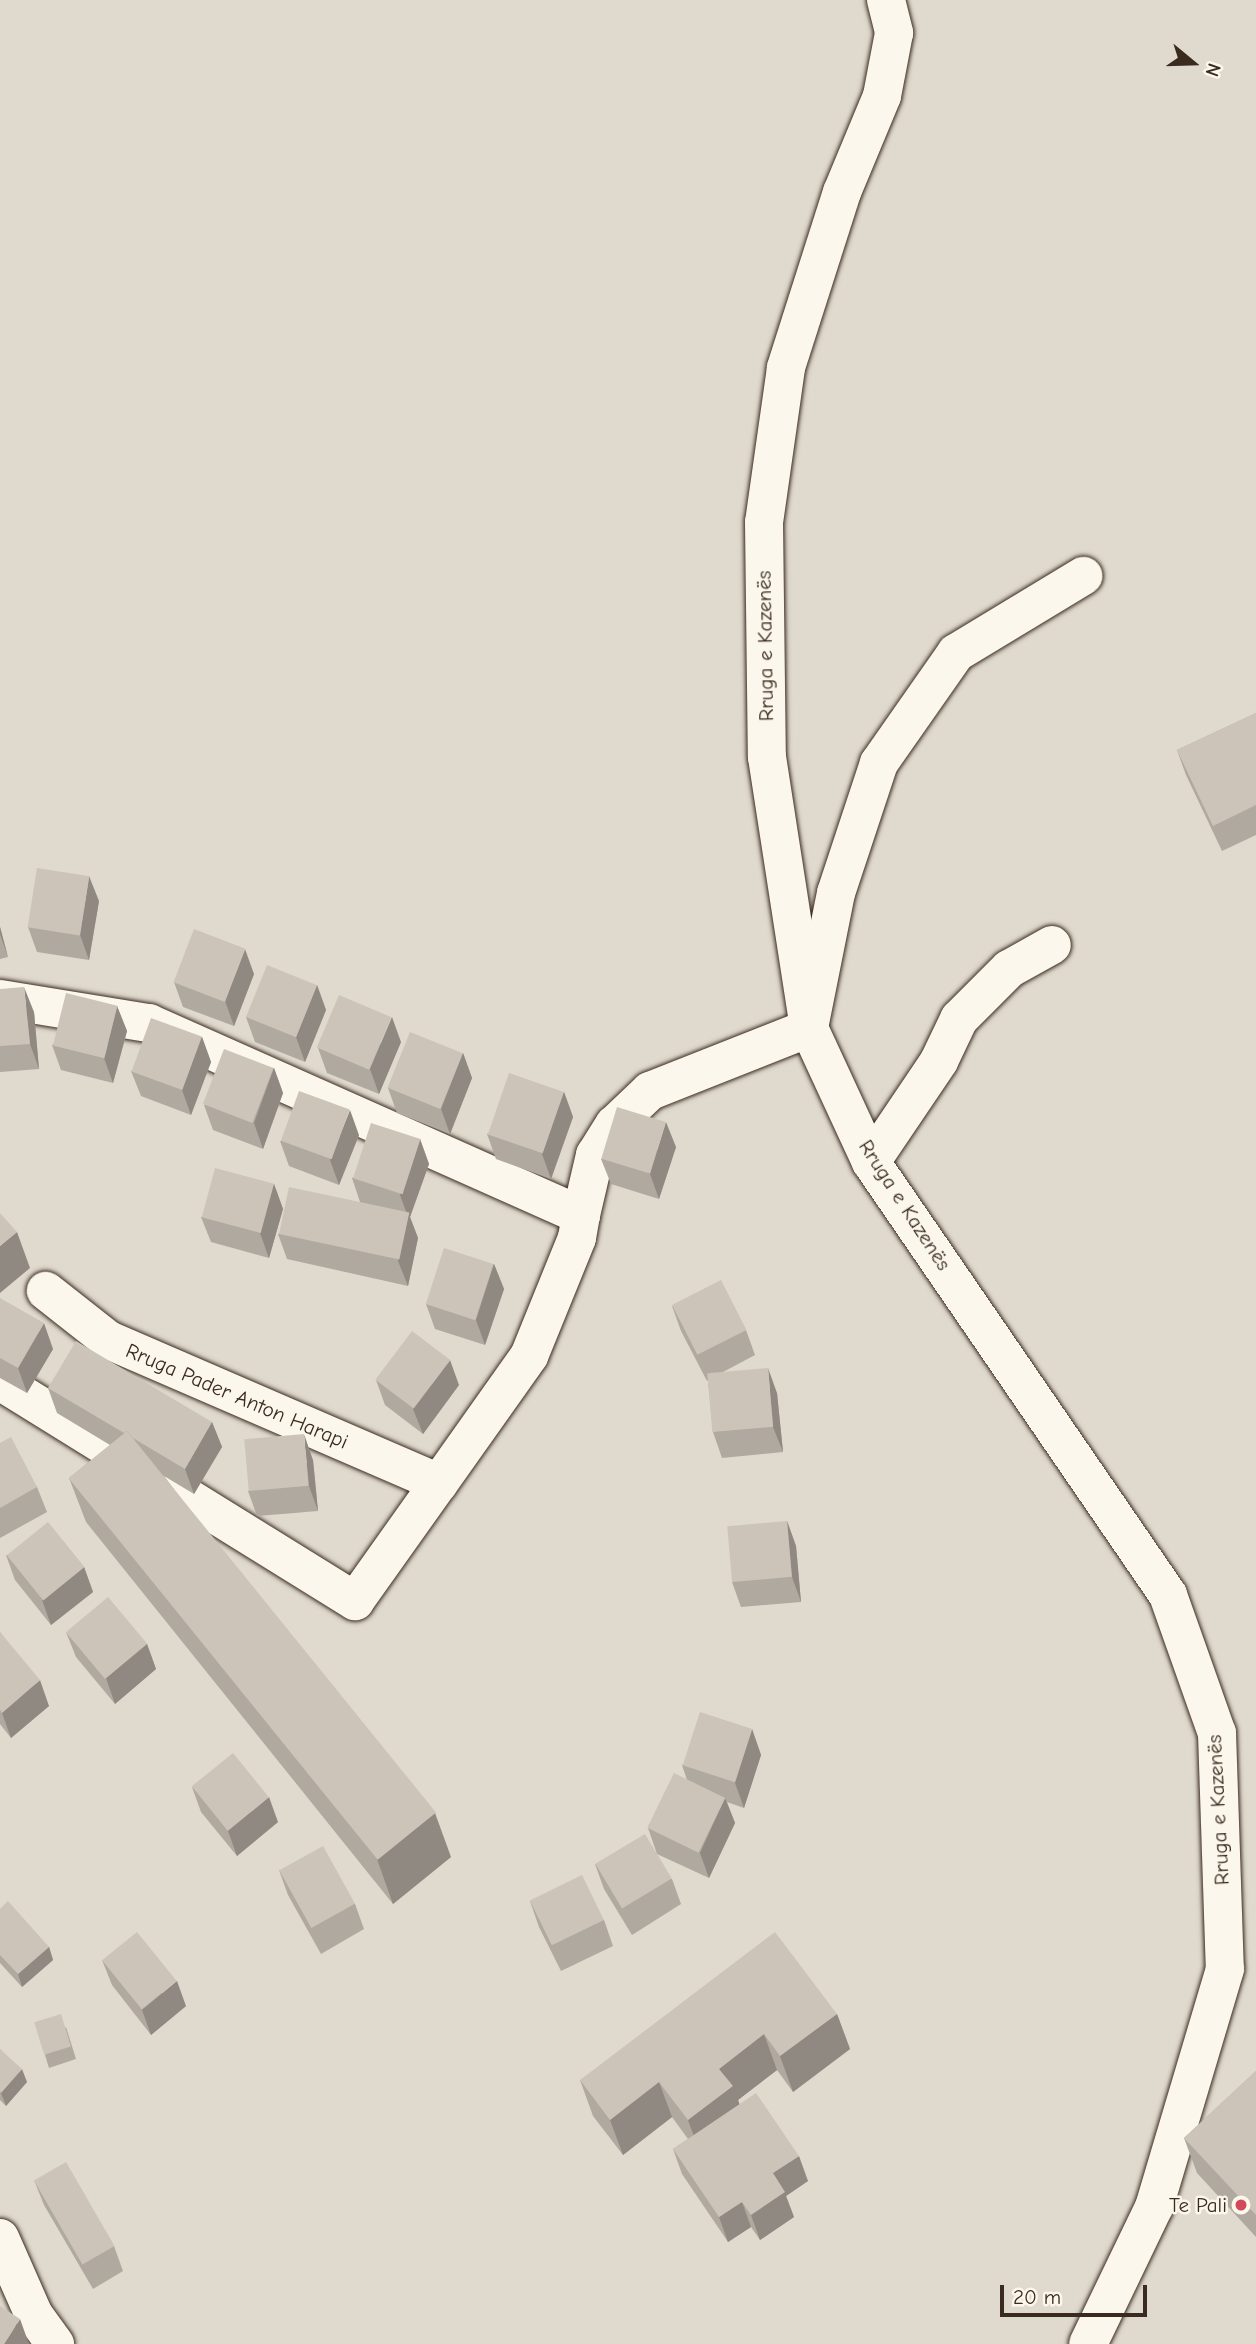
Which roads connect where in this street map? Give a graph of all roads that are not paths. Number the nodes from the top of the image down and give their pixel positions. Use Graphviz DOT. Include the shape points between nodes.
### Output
graph roads {
  1 [pos="886,0"];
  2 [pos="1083,576"];
  3 [pos="1052,945"];
  4 [pos="0,999"];
  5 [pos="809,1028"];
  6 [pos="871,1162"];
  7 [pos="581,1215"];
  8 [pos="46,1291"];
  9 [pos="0,1381"];
  10 [pos="439,1483"];
  11 [pos="0,2238"];
  12 [pos="55,2344"];
  13 [pos="1088,2344"];
  1 -- 5 [label="street, Rruga e Kazenës" via="894,33 882,96 842,192 786,369 764,522 766,757"];
  2 -- 5 [label="street" via="956,653 879,763 836,893"];
  3 -- 6 [label="street" via="1009,969 959,1019 939,1061"];
  4 -- 7 [label="street" via="149,1023"];
  5 -- 6 [label="street, Rruga e Kazenës"];
  5 -- 7 [label="street" via="650,1091 614,1125 595,1155"];
  6 -- 13 [label="street, Rruga e Kazenës" via="1168,1595 1216,1733 1226,1969 1154,2207"];
  7 -- 10 [label="street" via="577,1238 529,1356"];
  8 -- 10 [label="street, Rruga Pader Anton Harapi" via="107,1339"];
  9 -- 10 [label="street" via="355,1601"];
  11 -- 12 [label="street" via="34,2315"];
}
